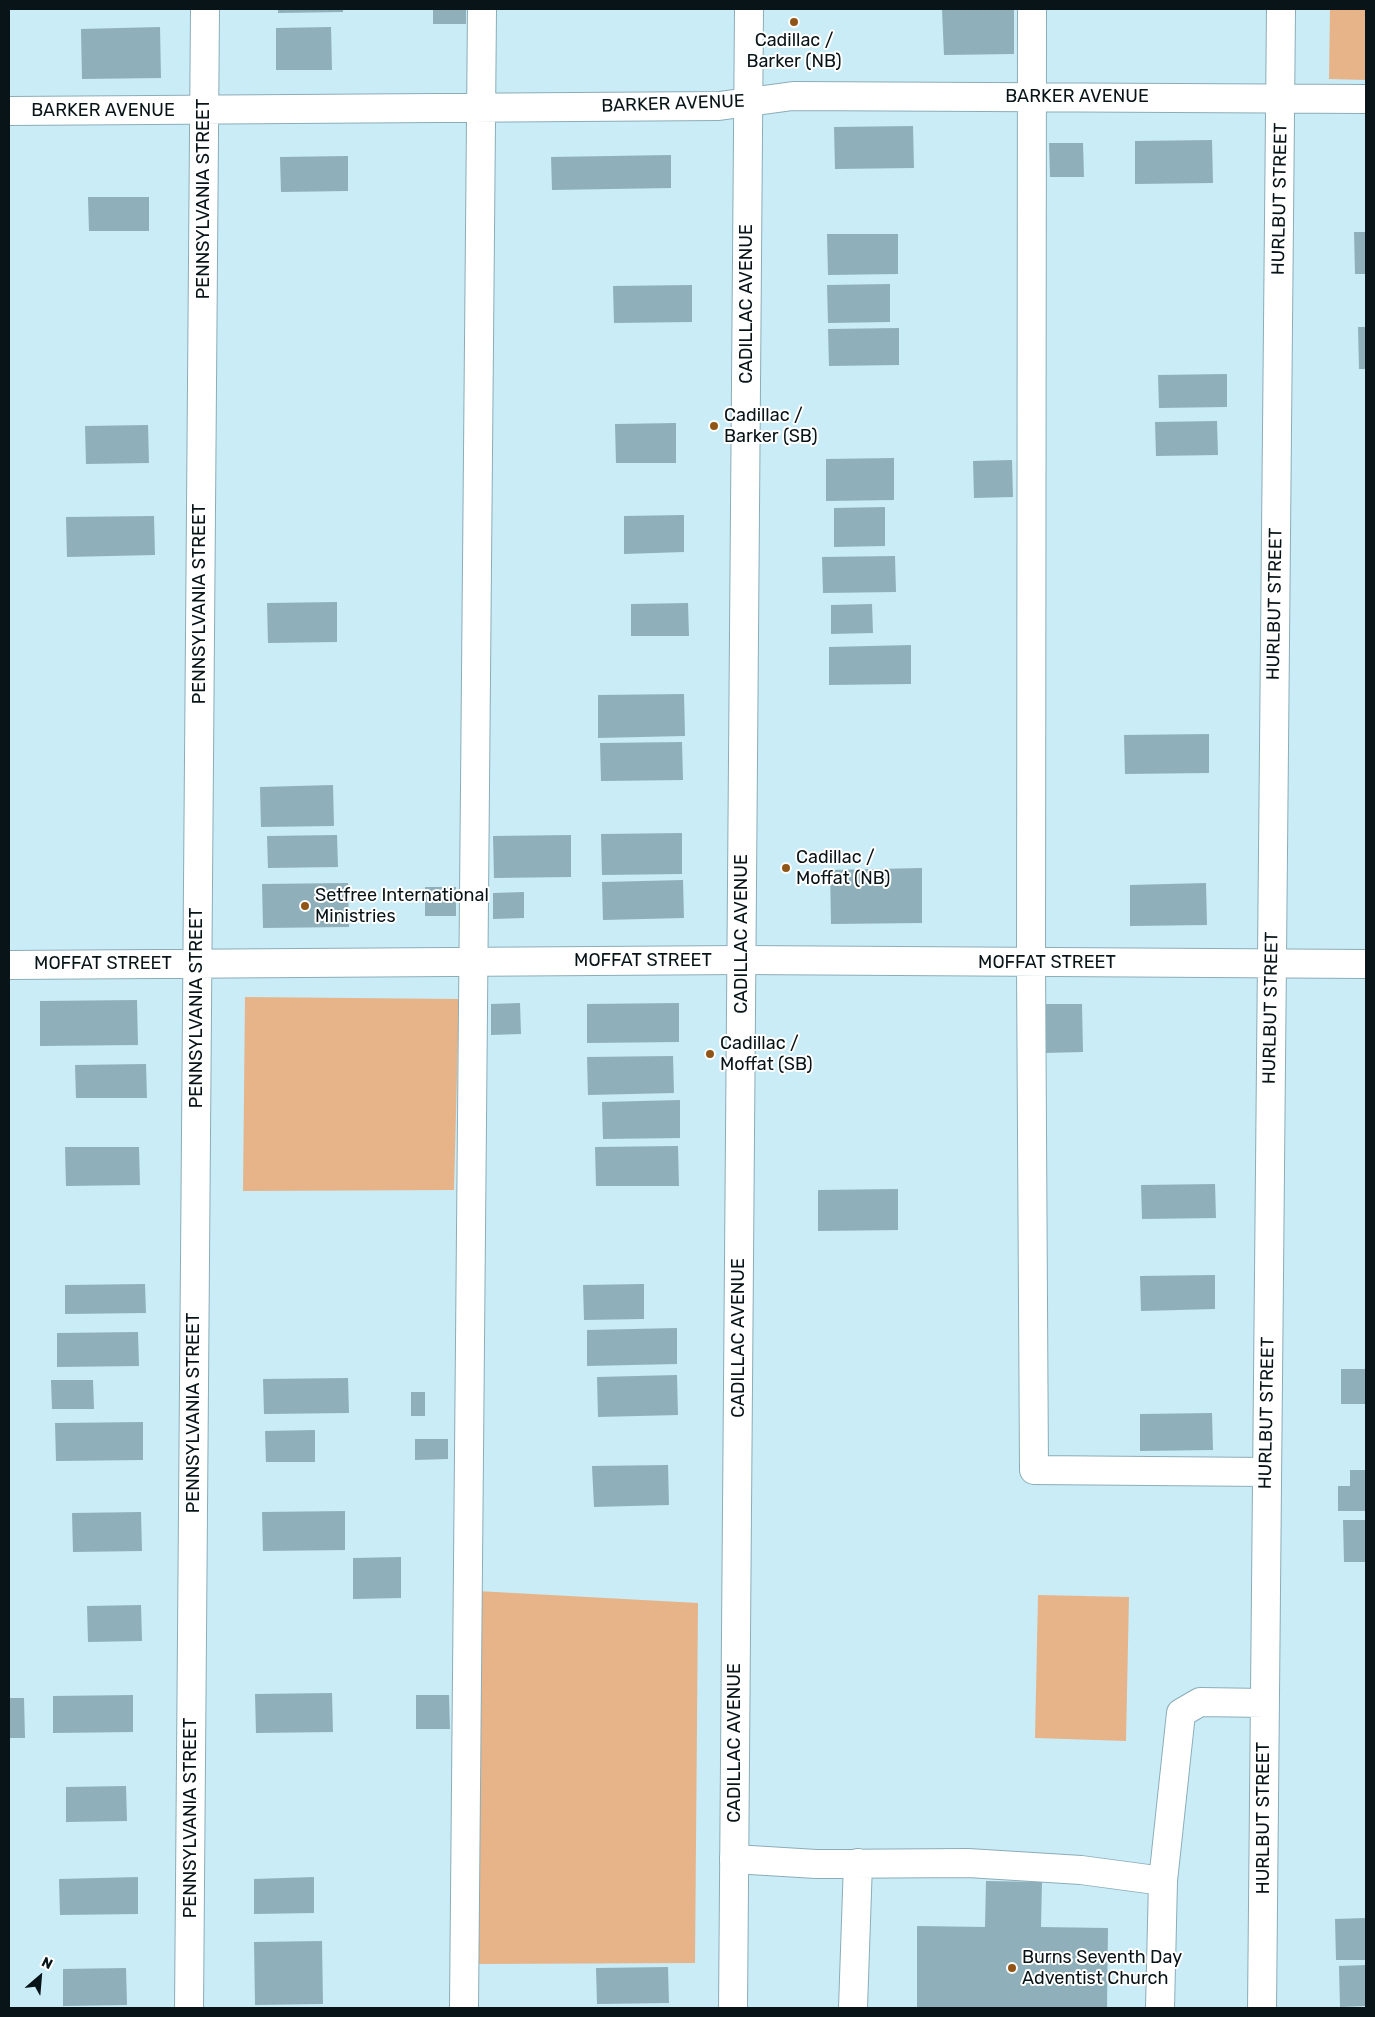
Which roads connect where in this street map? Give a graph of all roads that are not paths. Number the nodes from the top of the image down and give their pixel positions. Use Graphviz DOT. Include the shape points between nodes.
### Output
graph roads {
  1 [pos="206,9"];
  2 [pos="482,9"];
  3 [pos="749,9"];
  4 [pos="1032,9"];
  5 [pos="1281,9"];
  6 [pos="1030,97"];
  7 [pos="1280,99"];
  8 [pos="1366,99"];
  9 [pos="748,102"];
  10 [pos="481,108"];
  11 [pos="205,110"];
  12 [pos="9,112"];
  13 [pos="742,960"];
  14 [pos="473,962"];
  15 [pos="1031,963"];
  16 [pos="198,964"];
  17 [pos="1272,964"];
  18 [pos="1366,964"];
  19 [pos="9,965"];
  20 [pos="1267,1472"];
  21 [pos="1265,1703"];
  22 [pos="734,1859"];
  23 [pos="858,1863"];
  24 [pos="1163,1880"];
  25 [pos="189,2008"];
  26 [pos="464,2008"];
  27 [pos="733,2008"];
  28 [pos="853,2008"];
  29 [pos="1160,2008"];
  30 [pos="1262,2008"];
  1 -- 11 [label="street, PENNSYLVANIA STREET"];
  2 -- 10 [label="street"];
  3 -- 9 [label="street, CADILLAC AVENUE"];
  4 -- 6 [label="street"];
  5 -- 7 [label="street, HURLBUT STREET"];
  6 -- 7 [label="street, BARKER AVENUE"];
  6 -- 9 [label="street, BARKER AVENUE" via="793,96"];
  6 -- 15 [label="street"];
  7 -- 8 [label="street, BARKER AVENUE"];
  7 -- 17 [label="street, HURLBUT STREET"];
  9 -- 10 [label="street, BARKER AVENUE" via="718,106"];
  9 -- 13 [label="street, CADILLAC AVENUE"];
  10 -- 11 [label="street, BARKER AVENUE"];
  10 -- 14 [label="street"];
  11 -- 12 [label="street, BARKER AVENUE"];
  11 -- 16 [label="street, PENNSYLVANIA STREET"];
  13 -- 14 [label="street, MOFFAT STREET"];
  13 -- 15 [label="street, MOFFAT STREET"];
  13 -- 22 [label="street, CADILLAC AVENUE"];
  14 -- 16 [label="street, MOFFAT STREET"];
  14 -- 26 [label="street"];
  15 -- 17 [label="street, MOFFAT STREET"];
  15 -- 20 [label="street" via="1034,1470"];
  16 -- 19 [label="street, MOFFAT STREET"];
  16 -- 25 [label="street, PENNSYLVANIA STREET"];
  17 -- 18 [label="street, MOFFAT STREET"];
  17 -- 20 [label="street, HURLBUT STREET"];
  20 -- 21 [label="street, HURLBUT STREET"];
  21 -- 24 [label="street" via="1200,1702 1181,1713"];
  21 -- 30 [label="street, HURLBUT STREET"];
  22 -- 23 [label="street"];
  22 -- 27 [label="street, CADILLAC AVENUE"];
  23 -- 24 [label="street" via="978,1863"];
  23 -- 28 [label="street"];
  24 -- 29 [label="street"];
}
